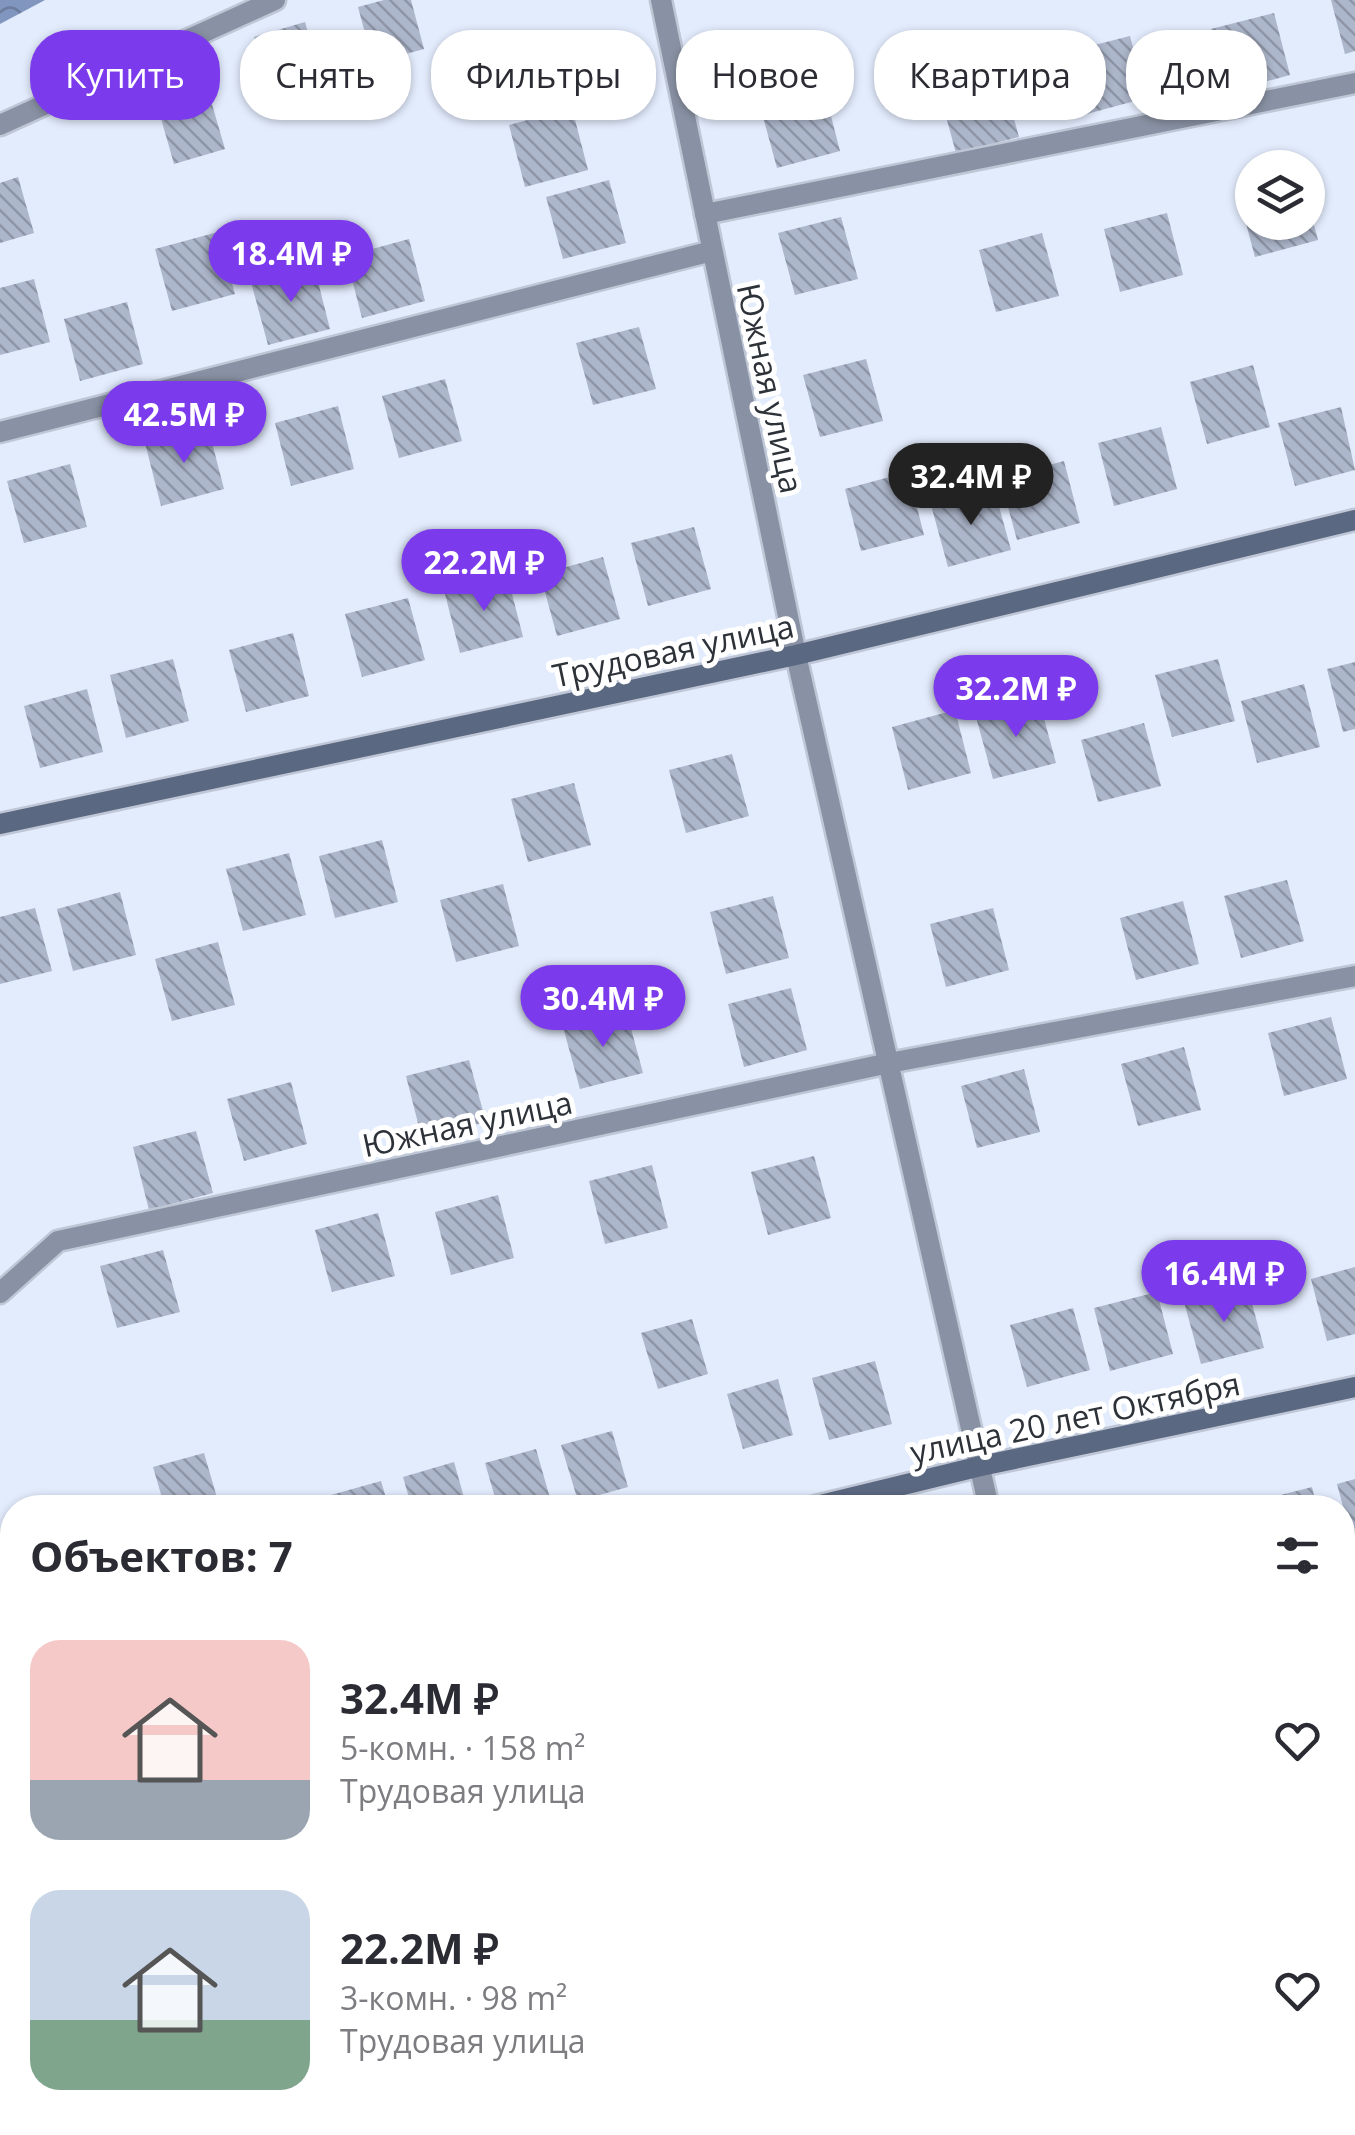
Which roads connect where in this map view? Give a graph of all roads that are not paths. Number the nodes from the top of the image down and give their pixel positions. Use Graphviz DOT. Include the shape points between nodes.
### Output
graph roads {
  1 [pos="274,0"];
  2 [pos="661,0"];
  3 [pos="1355,83"];
  4 [pos="0,125"];
  5 [pos="705,214"];
  6 [pos="712,251"];
  7 [pos="0,432"];
  8 [pos="1355,520"];
  9 [pos="796,655"];
  10 [pos="0,824"];
  11 [pos="1355,976"];
  12 [pos="889,1063"];
  13 [pos="0,1293"];
  14 [pos="1355,1387"];
  15 [pos="980,1466"];
  16 [pos="861,1495"];
  17 [pos="987,1495"];
  1 -- 4 [label="street"];
  2 -- 5 [label="street, Южная улица"];
  3 -- 5 [label="street"];
  5 -- 6 [label="street, Южная улица"];
  6 -- 7 [label="street, Южная улица"];
  6 -- 9 [label="street, Южная улица"];
  8 -- 9 [label="main road, Трудовая улица"];
  9 -- 10 [label="main road, Трудовая улица"];
  9 -- 12 [label="street, Южная улица"];
  11 -- 12 [label="street, Южная улица"];
  12 -- 13 [label="street, Южная улица" via="58,1241"];
  12 -- 15 [label="street, Южная улица"];
  14 -- 15 [label="main road, улица 20 лет Октября"];
  15 -- 16 [label="main road, улица 20 лет Октября"];
  15 -- 17 [label="street, Южная улица"];
}
